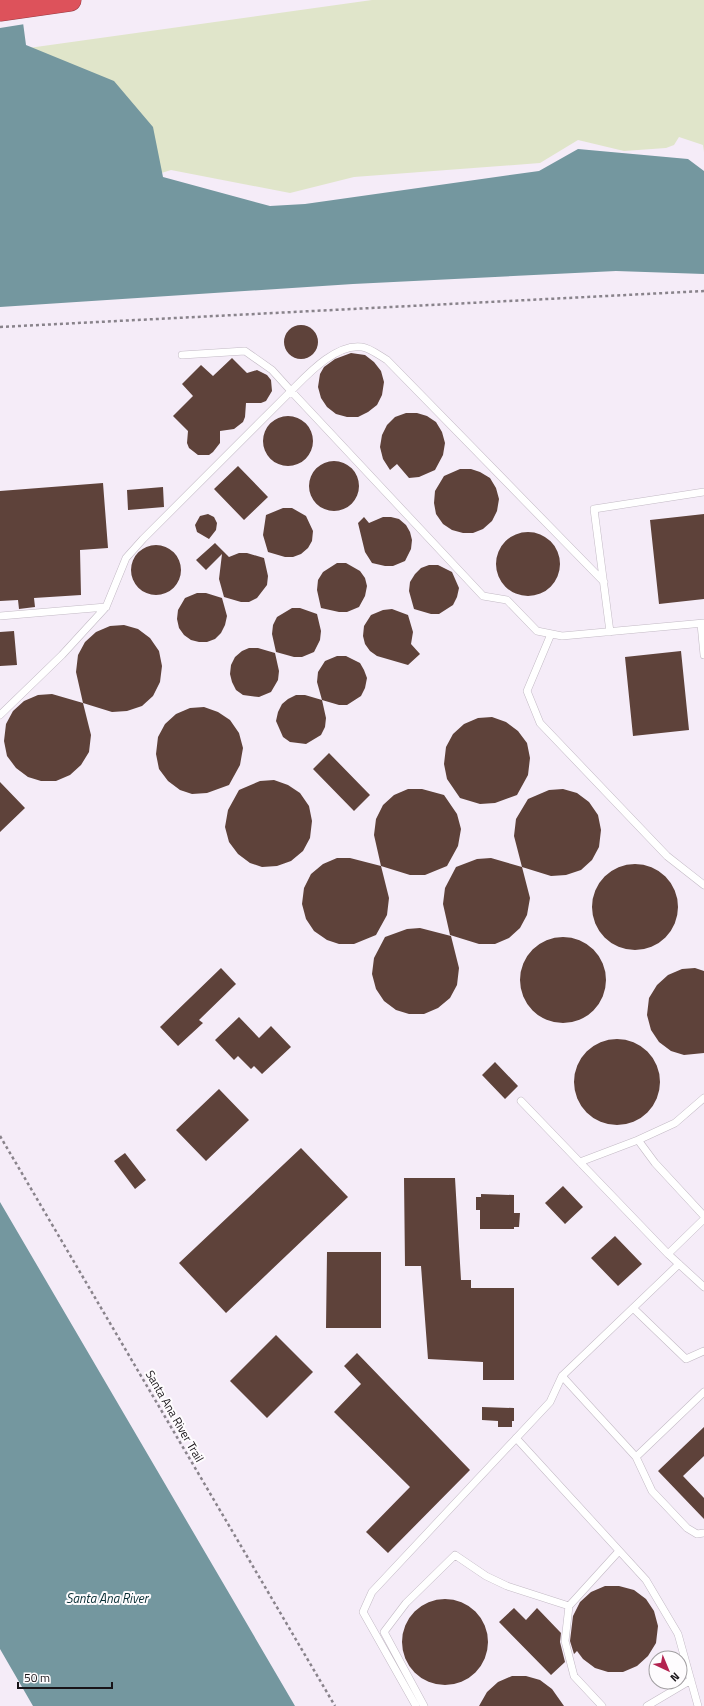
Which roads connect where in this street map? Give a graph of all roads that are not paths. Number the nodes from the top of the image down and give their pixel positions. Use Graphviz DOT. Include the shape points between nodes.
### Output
graph roads {
  1 [pos="70,0"];
  2 [pos="0,10"];
  3 [pos="182,354"];
  4 [pos="291,392"];
  5 [pos="704,492"];
  6 [pos="604,582"];
  7 [pos="106,607"];
  8 [pos="0,616"];
  9 [pos="703,623"];
  10 [pos="610,632"];
  11 [pos="550,634"];
  12 [pos="704,655"];
  13 [pos="0,715"];
  14 [pos="704,885"];
  15 [pos="704,1098"];
  16 [pos="521,1101"];
  17 [pos="638,1140"];
  18 [pos="580,1162"];
  19 [pos="704,1217"];
  20 [pos="668,1254"];
  21 [pos="679,1264"];
  22 [pos="704,1287"];
  23 [pos="633,1308"];
  24 [pos="704,1352"];
  25 [pos="562,1376"];
  26 [pos="704,1392"];
  27 [pos="516,1438"];
  28 [pos="636,1457"];
  29 [pos="704,1533"];
  30 [pos="620,1551"];
  31 [pos="569,1606"];
  32 [pos="691,1680"];
  33 [pos="416,1706"];
  34 [pos="424,1706"];
  35 [pos="602,1706"];
  36 [pos="647,1706"];
  37 [pos="698,1706"];
  1 -- 2 [label="highway"];
  3 -- 4 [label="lane" via="245,351 272,370"];
  4 -- 6 [label="lane" via="318,364 348,347 363,347 387,360"];
  4 -- 7 [label="lane" via="126,558"];
  4 -- 11 [label="lane" via="483,596 507,600 537,631"];
  5 -- 6 [label="lane" via="594,509"];
  6 -- 10 [label="lane"];
  7 -- 8 [label="lane"];
  7 -- 13 [label="lane"];
  9 -- 10 [label="lane"];
  9 -- 12 [label="lane"];
  10 -- 11 [label="lane" via="562,636"];
  11 -- 14 [label="lane" via="527,691 540,723 667,856"];
  15 -- 17 [label="lane" via="675,1123"];
  16 -- 18 [label="lane"];
  17 -- 18 [label="lane"];
  17 -- 19 [label="lane" via="655,1163"];
  18 -- 20 [label="lane"];
  19 -- 20 [label="lane"];
  20 -- 21 [label="lane"];
  21 -- 22 [label="lane"];
  21 -- 23 [label="lane"];
  23 -- 24 [label="lane" via="686,1359"];
  23 -- 25 [label="lane"];
  25 -- 27 [label="lane" via="550,1402"];
  25 -- 28 [label="lane"];
  26 -- 28 [label="lane"];
  27 -- 30 [label="lane"];
  27 -- 33 [label="lane" via="372,1592 363,1612"];
  28 -- 29 [label="lane" via="652,1491 687,1528 697,1534"];
  30 -- 31 [label="lane"];
  30 -- 32 [label="lane" via="646,1580 678,1634"];
  31 -- 34 [label="lane" via="507,1586 486,1576 455,1555 406,1603 384,1632"];
  31 -- 35 [label="lane" via="565,1641 574,1676"];
  32 -- 36 [label="lane"];
  32 -- 37 [label="lane"];
}
